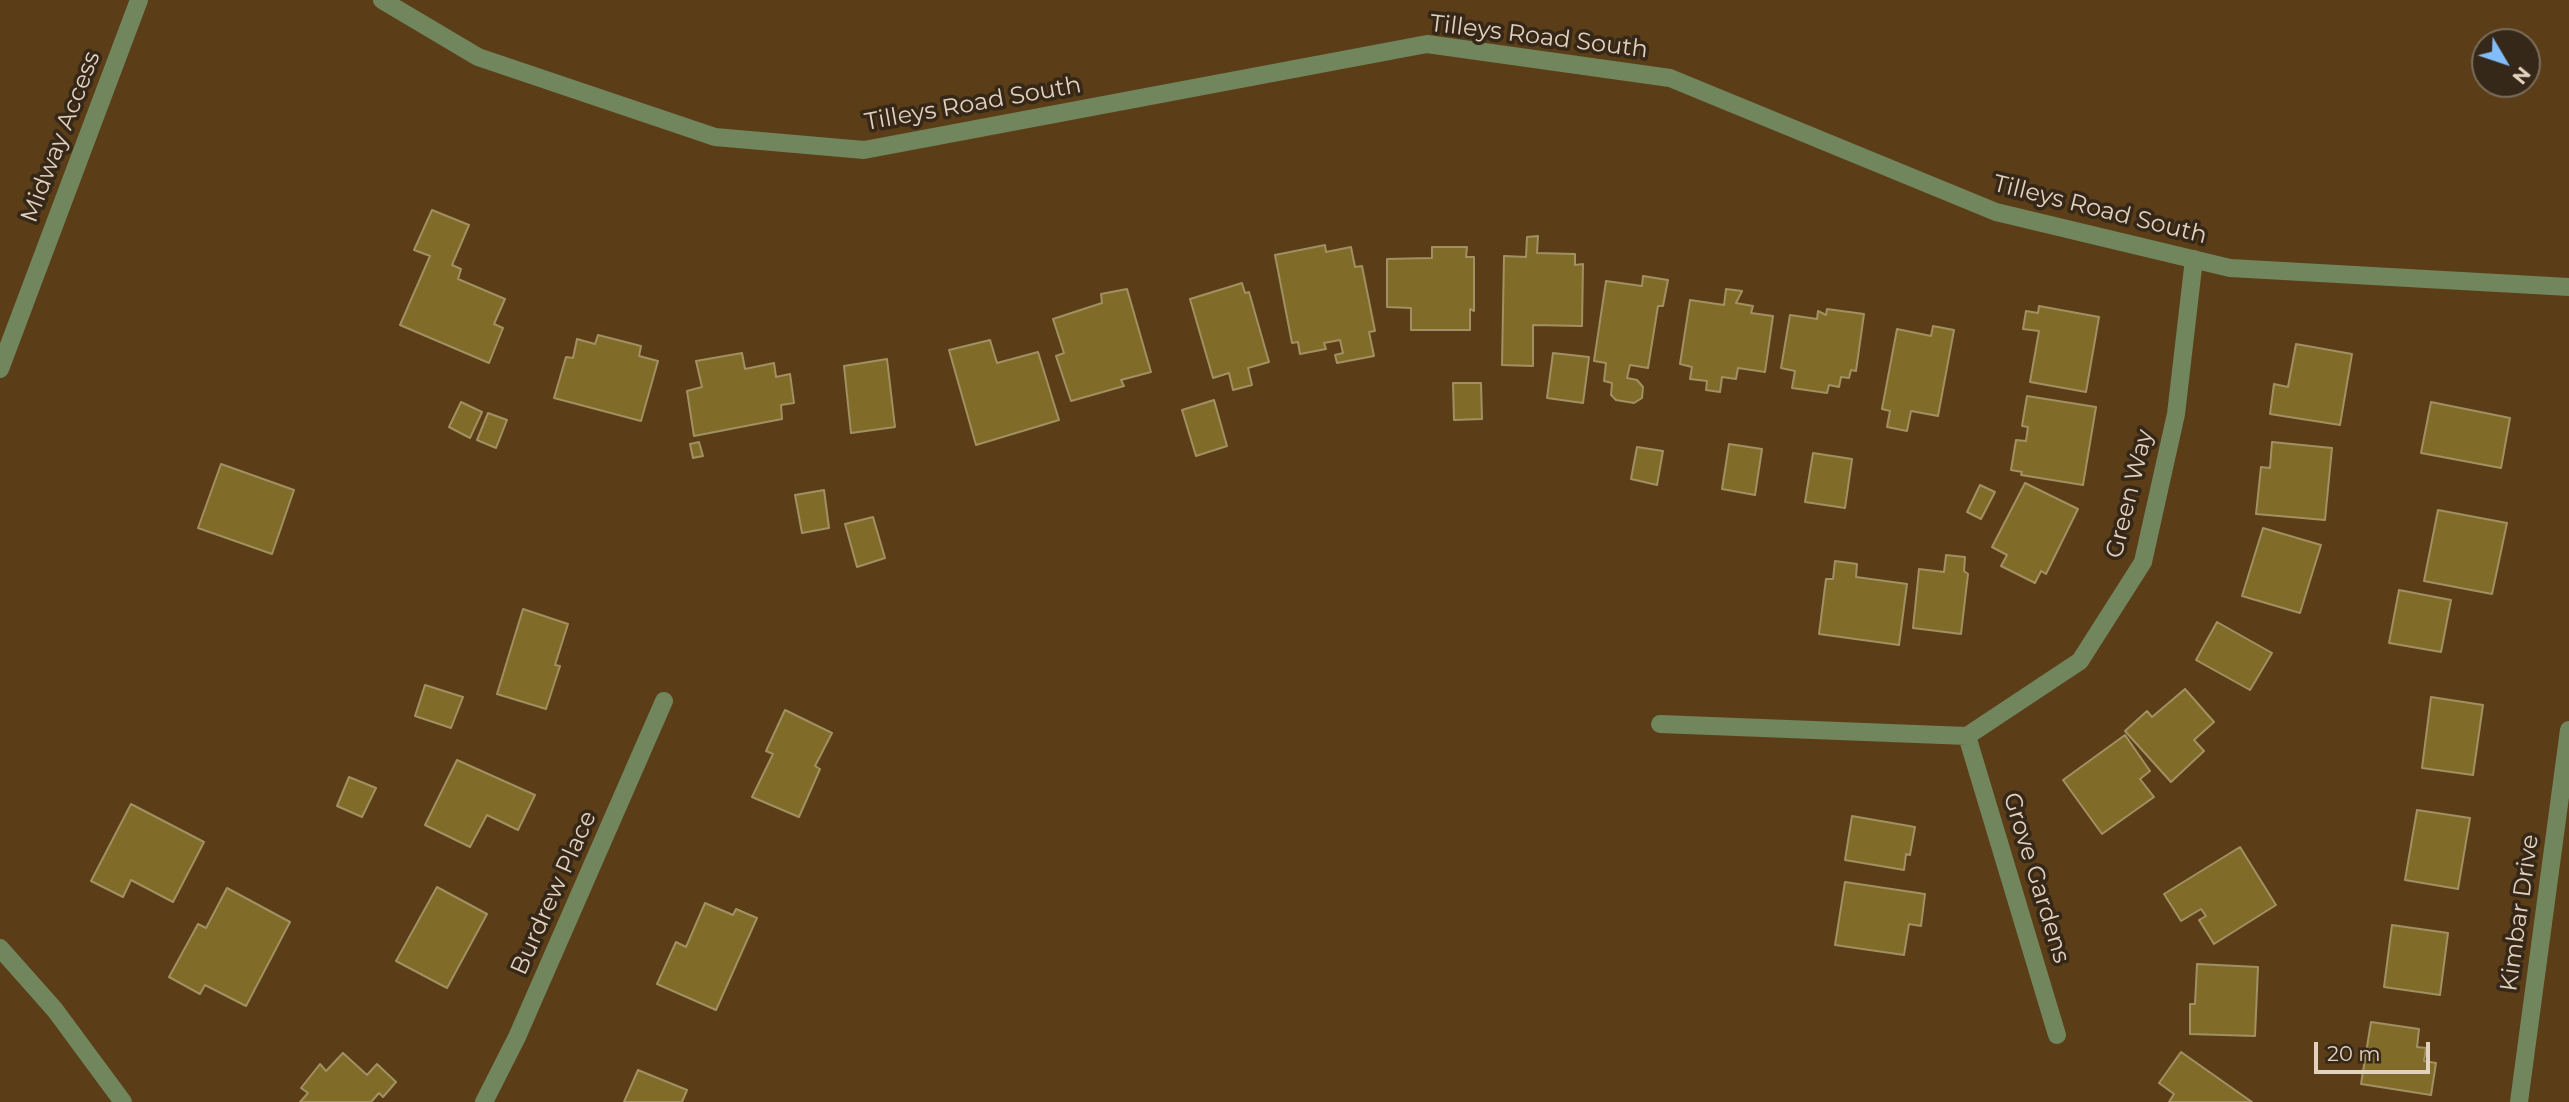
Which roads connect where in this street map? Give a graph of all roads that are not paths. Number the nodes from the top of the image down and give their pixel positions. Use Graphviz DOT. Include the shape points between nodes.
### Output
graph roads {
  1 [pos="139,0"];
  2 [pos="382,0"];
  3 [pos="2194,259"];
  4 [pos="2569,287"];
  5 [pos="0,369"];
  6 [pos="664,701"];
  7 [pos="1660,724"];
  8 [pos="2569,730"];
  9 [pos="1967,736"];
  10 [pos="0,947"];
  11 [pos="2057,1035"];
  12 [pos="123,1102"];
  13 [pos="484,1102"];
  14 [pos="2519,1102"];
  1 -- 5 [label="street, Midway Access"];
  2 -- 3 [label="street, Tilleys Road South" via="478,57 715,137 864,150 1427,44 1670,78 1996,212"];
  3 -- 4 [label="street, Tilleys Road South" via="2230,268"];
  3 -- 9 [label="street, Green Way" via="2176,414 2143,562 2080,661"];
  6 -- 13 [label="street, Burdrew Place"];
  7 -- 9 [label="street"];
  8 -- 14 [label="street, Kimbar Drive"];
  9 -- 11 [label="street, Grove Gardens"];
  10 -- 12 [label="street" via="55,1010"];
}
